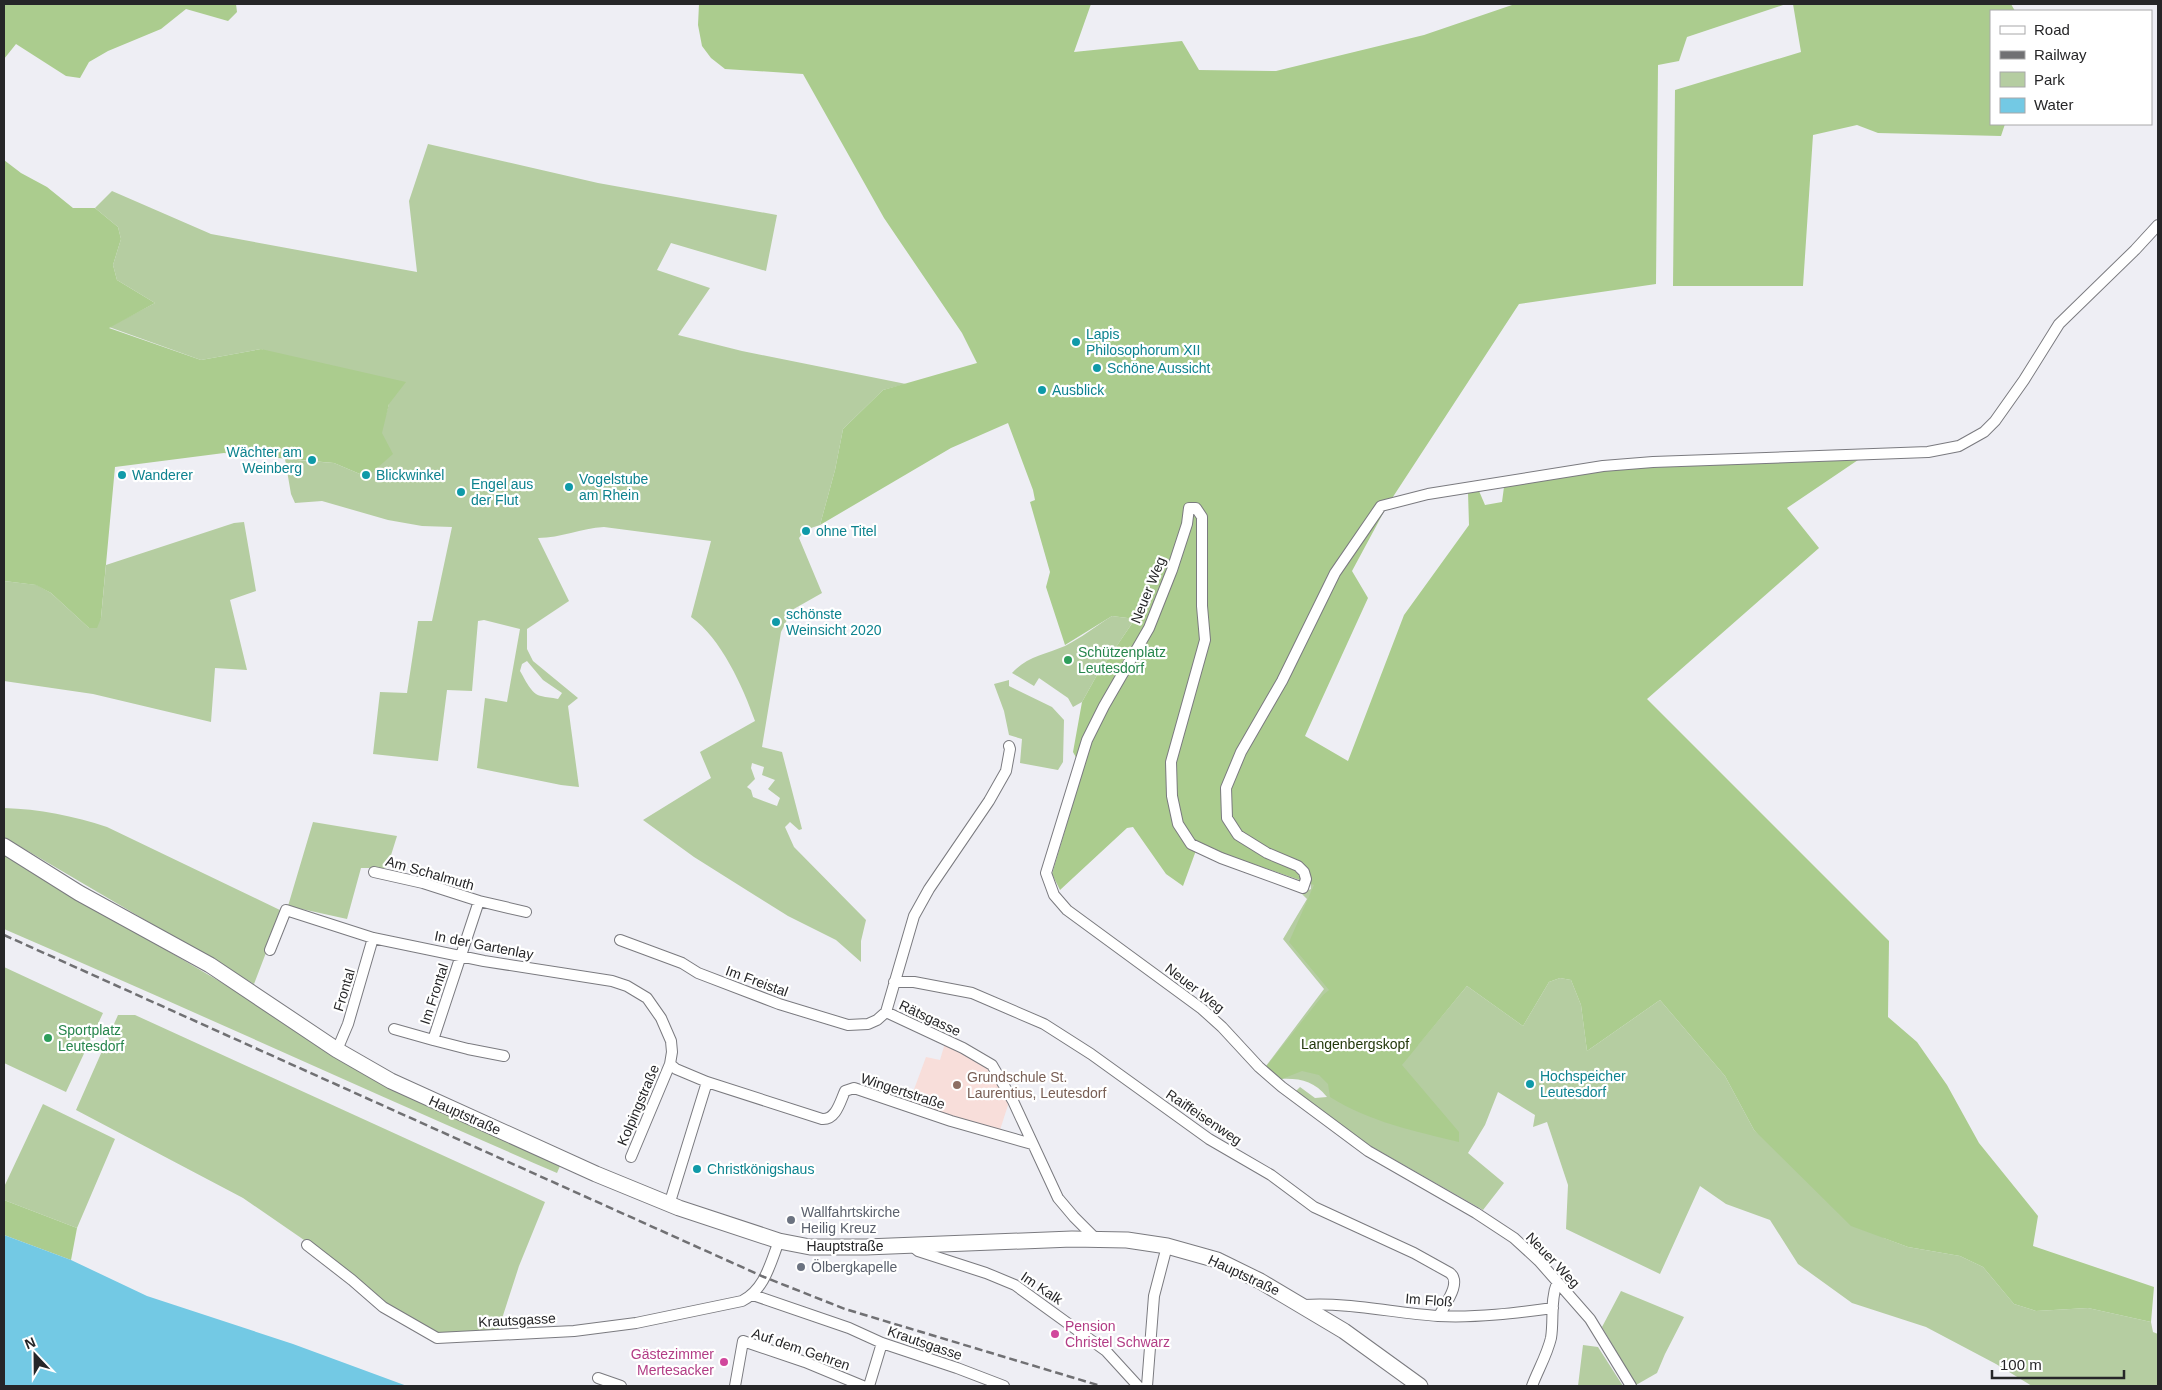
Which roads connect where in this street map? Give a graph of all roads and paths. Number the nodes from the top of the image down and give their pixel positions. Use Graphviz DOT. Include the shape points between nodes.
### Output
graph roads {
  1 [pos="2158,225"];
  2 [pos="1009,746"];
  3 [pos="4,846"];
  4 [pos="374,872"];
  5 [pos="479,901"];
  6 [pos="526,912"];
  7 [pos="373,938"];
  8 [pos="620,940"];
  9 [pos="270,950"];
  10 [pos="461,956"];
  11 [pos="894,982"];
  12 [pos="886,1012"];
  13 [pos="394,1029"];
  14 [pos="433,1040"];
  15 [pos="338,1050"];
  16 [pos="504,1056"];
  17 [pos="670,1064"];
  18 [pos="707,1082"];
  19 [pos="1032,1144"];
  20 [pos="631,1157"];
  21 [pos="669,1205"];
  22 [pos="1096,1239"];
  23 [pos="779,1241"];
  24 [pos="307,1245"];
  25 [pos="911,1245"];
  26 [pos="1167,1246"];
  27 [pos="1558,1283"];
  28 [pos="753,1295"];
  29 [pos="1304,1305"];
  30 [pos="1553,1308"];
  31 [pos="1440,1316"];
  32 [pos="882,1343"];
  33 [pos="598,1378"];
  34 [pos="621,1386"];
  35 [pos="735,1386"];
  36 [pos="863,1386"];
  37 [pos="869,1386"];
  38 [pos="1004,1386"];
  39 [pos="1138,1386"];
  40 [pos="1147,1386"];
  41 [pos="1420,1386"];
  42 [pos="1532,1386"];
  43 [pos="1631,1386"];
  1 -- 27 [label="street, Neuer Weg" via="2059,324 1995,421 1978,437 1959,446 1928,452 1603,466 1428,494 1381,506 1336,573 1282,681 1241,752 1226,788 1227,818 1238,835 1267,853 1298,866 1306,880 1303,888 1191,844 1178,824 1172,796 1171,762 1205,640 1202,517 1192,507 1189,508 1175,562 1149,628 1087,740 1053,846 1046,874 1048,883 1067,910 1202,1009 1282,1087 1368,1151 1514,1238"];
  2 -- 11 [label="street, Rätsgasse" via="1002,779 914,916"];
  3 -- 15 [label="main road, Hauptstraße" via="79,893 234,980"];
  4 -- 5 [label="street, Am Schalmuth"];
  5 -- 6 [label="street, Am Schalmuth"];
  5 -- 10 [label="street, Am Schalmuth"];
  7 -- 9 [label="street, In der Gartenlay" via="286,910"];
  7 -- 10 [label="street, In der Gartenlay"];
  7 -- 15 [label="street, Frontal"];
  8 -- 12 [label="street, Im Freistal" via="779,1004 848,1025 868,1024"];
  10 -- 14 [label="street, Im Frontal"];
  10 -- 17 [label="street, In der Gartenlay" via="612,981 635,989 647,998 668,1029 672,1052"];
  11 -- 12 [label="street, Rätsgasse"];
  11 -- 31 [label="street, Raiffeisenweg" via="914,982 972,993 1044,1024 1209,1139 1271,1175 1314,1207 1450,1273 1456,1283"];
  12 -- 19 [label="street, Rätsgasse" via="992,1065"];
  13 -- 14 [label="street, Im Frontal"];
  14 -- 16 [label="street, Im Frontal"];
  15 -- 21 [label="main road, Hauptstraße" via="408,1090"];
  17 -- 18 [label="street, Wingertstraße" via="676,1070"];
  17 -- 20 [label="street, Kolpingstraße"];
  18 -- 19 [label="street, Wingertstraße" via="828,1120 848,1088 861,1089 951,1121"];
  18 -- 21 [label="street"];
  19 -- 22 [label="street, Rätsgasse" via="1058,1198"];
  21 -- 23 [label="main road, Hauptstraße"];
  22 -- 25 [label="main road, Hauptstraße"];
  22 -- 26 [label="main road, Hauptstraße"];
  23 -- 25 [label="main road, Hauptstraße" via="822,1247"];
  23 -- 28 [label="street"];
  24 -- 28 [label="street, Krautsgasse" via="383,1307 437,1338 574,1331 692,1312"];
  25 -- 39 [label="street, Im Kalk" via="918,1251 1015,1285 1106,1351"];
  26 -- 29 [label="main road, Hauptstraße" via="1232,1267"];
  26 -- 40 [label="street" via="1154,1296"];
  27 -- 30 [label="street"];
  27 -- 43 [label="street, Neuer Weg" via="1590,1319"];
  28 -- 32 [label="street, Krautsgasse" via="849,1328"];
  29 -- 31 [label="street, Im Floß"];
  29 -- 41 [label="main road, Hauptstraße"];
  30 -- 31 [label="street, Im Floß"];
  30 -- 42 [label="street" via="1548,1351"];
  32 -- 37 [label="street"];
  32 -- 38 [label="street, Krautsgasse"];
  33 -- 34 [label="street"];
  35 -- 36 [label="street, Auf dem Gehren" via="744,1341"];
}
